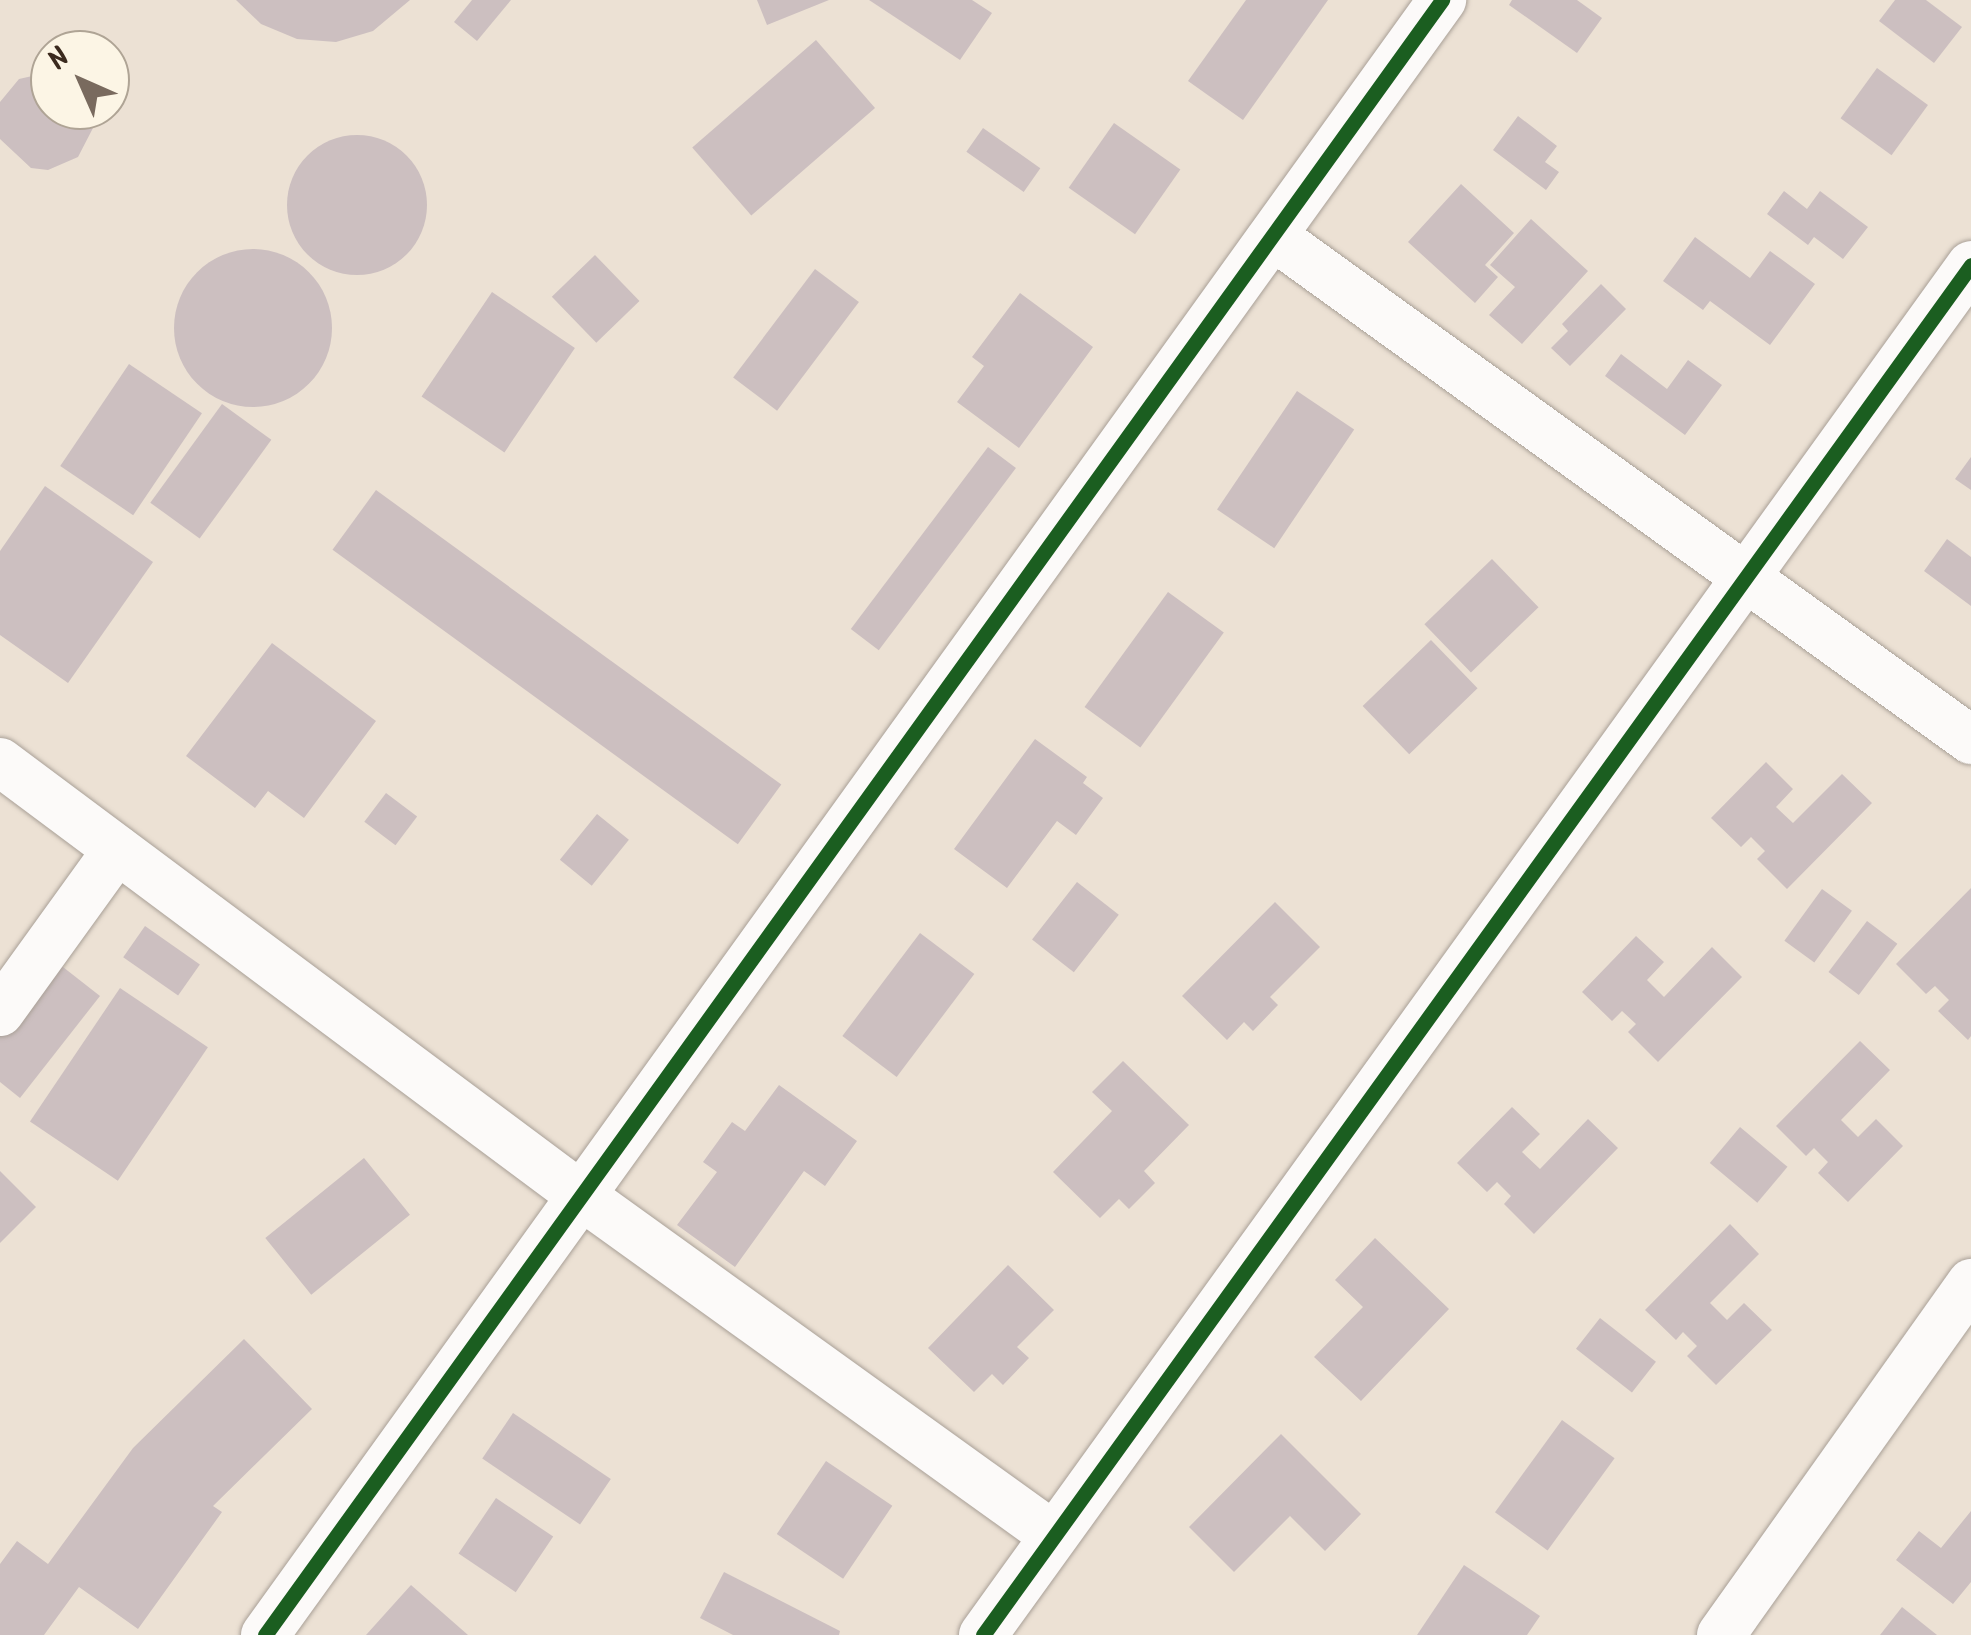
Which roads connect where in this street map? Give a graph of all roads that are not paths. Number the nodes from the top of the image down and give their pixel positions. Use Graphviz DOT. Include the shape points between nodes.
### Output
graph roads {
  1 [pos="1442,0"];
  2 [pos="1273,236"];
  3 [pos="1971,265"];
  4 [pos="1746,580"];
  5 [pos="1971,740"];
  6 [pos="0,762"];
  7 [pos="117,850"];
  8 [pos="0,1012"];
  9 [pos="583,1197"];
  10 [pos="1971,1283"];
  11 [pos="1054,1536"];
  12 [pos="265,1635"];
  13 [pos="983,1635"];
  14 [pos="1721,1635"];
  1 -- 2 [label="street"];
  2 -- 4 [label="street"];
  2 -- 9 [label="street"];
  3 -- 4 [label="street"];
  4 -- 5 [label="street"];
  4 -- 11 [label="street"];
  6 -- 7 [label="street"];
  7 -- 8 [label="street"];
  7 -- 9 [label="street"];
  9 -- 11 [label="street"];
  9 -- 12 [label="street"];
  10 -- 14 [label="street"];
  11 -- 13 [label="street"];
}
